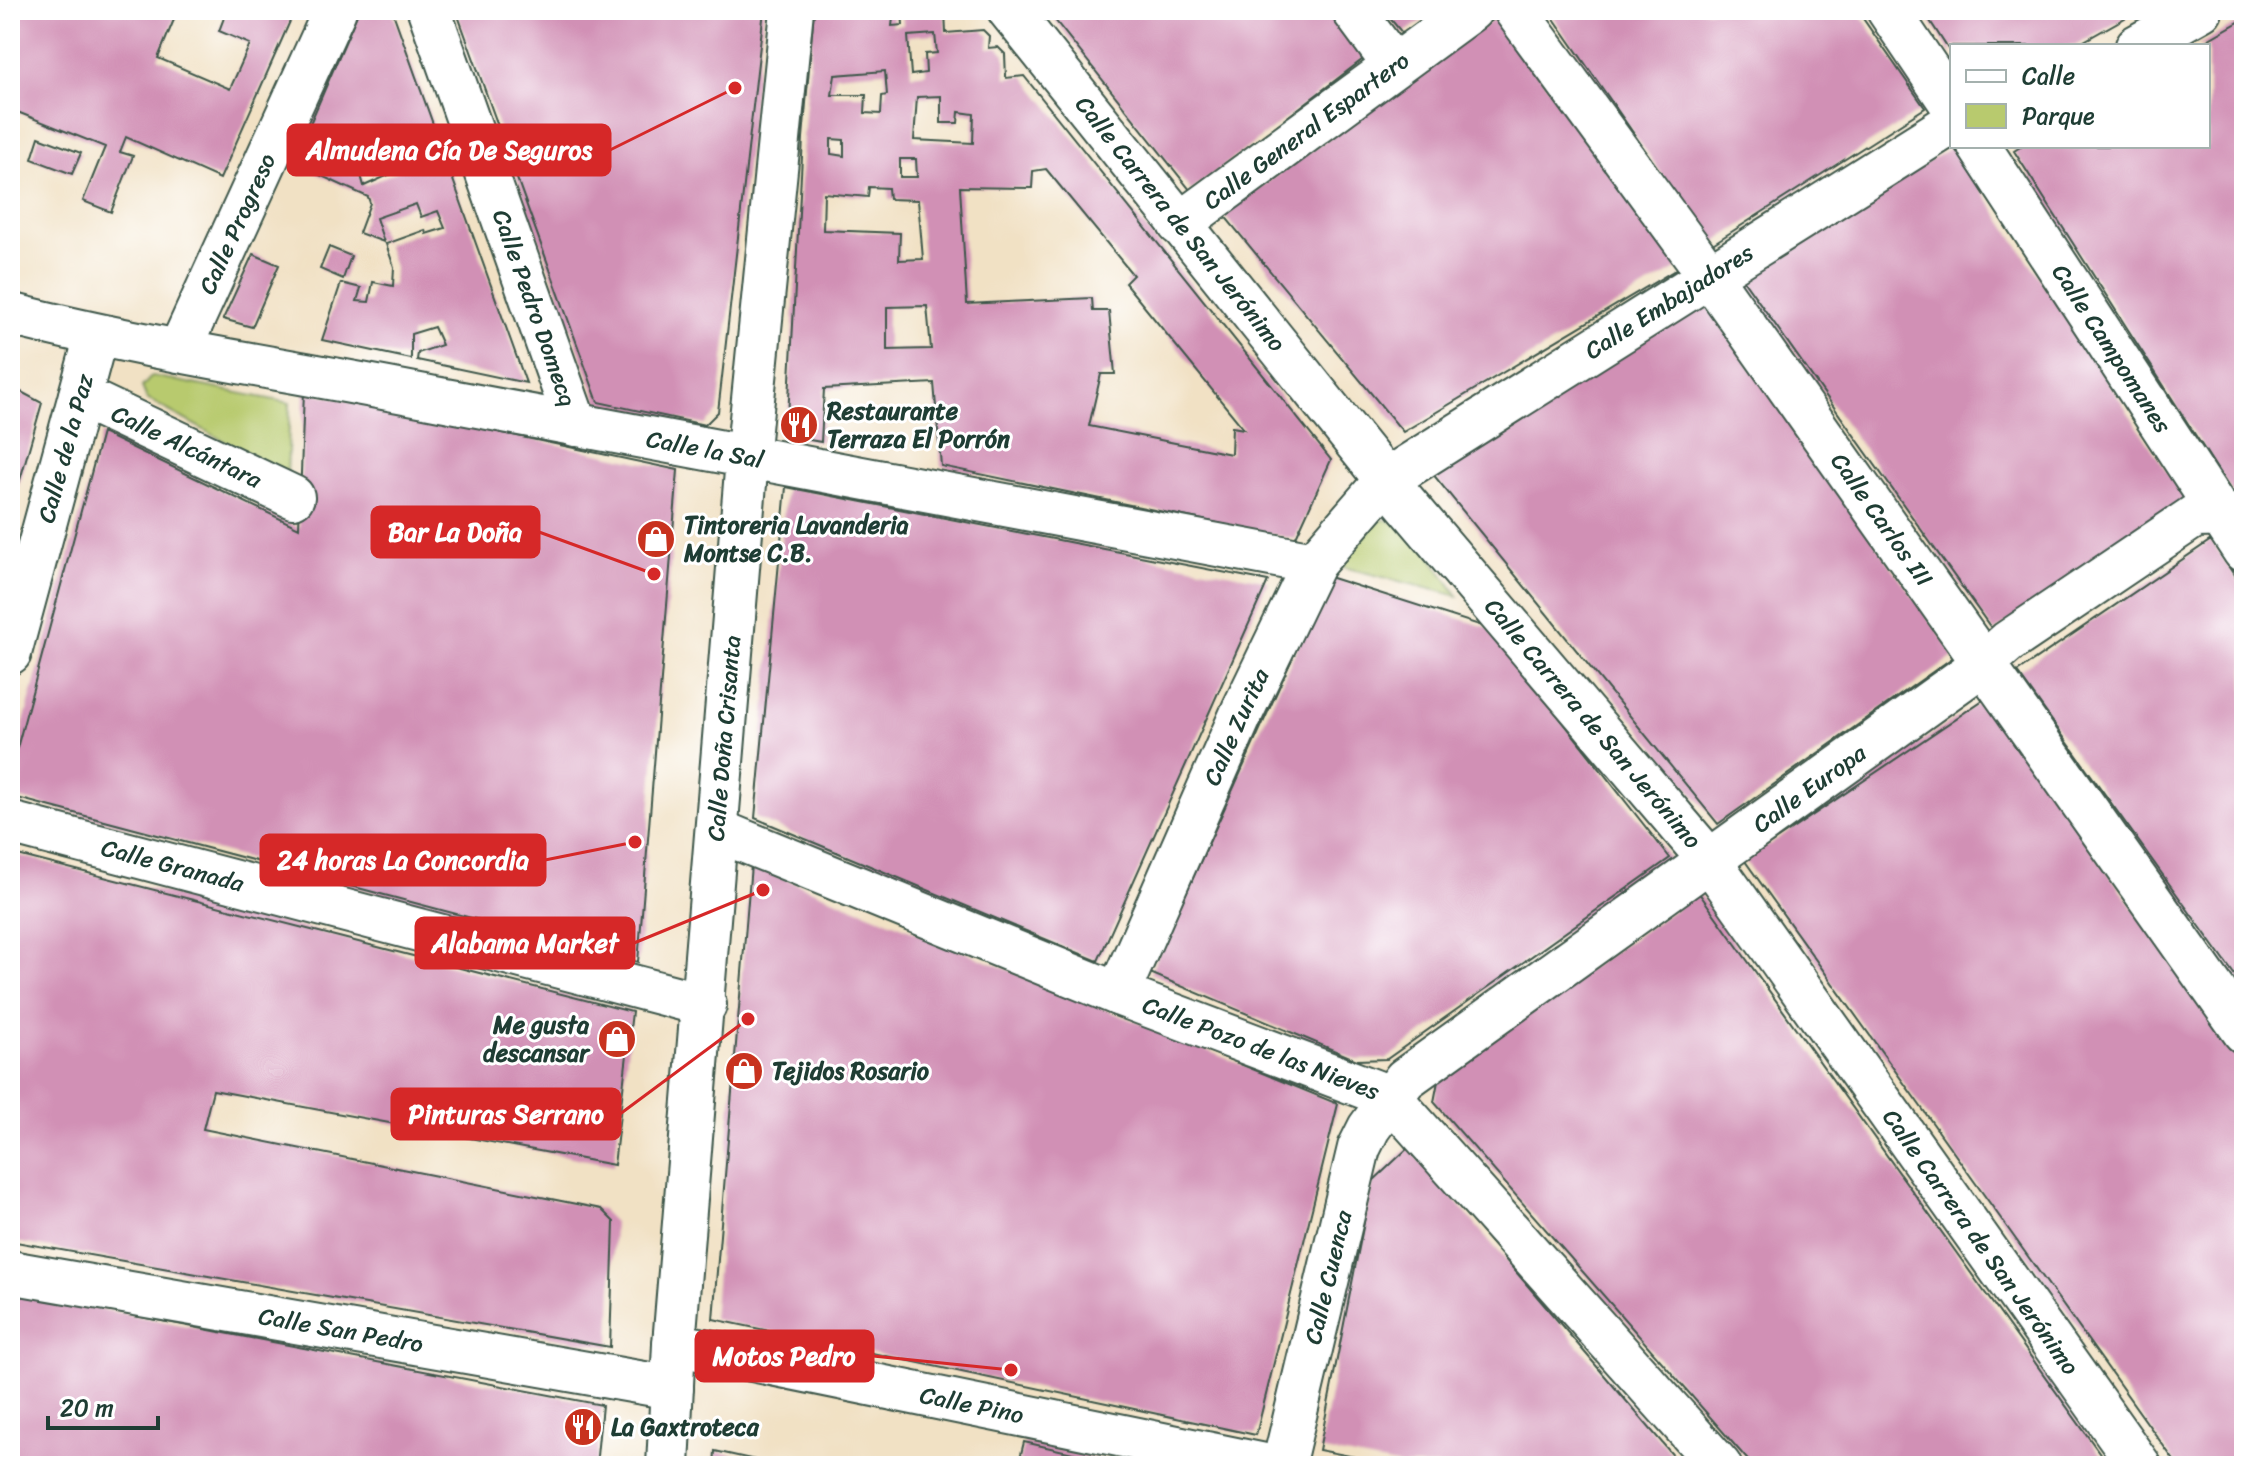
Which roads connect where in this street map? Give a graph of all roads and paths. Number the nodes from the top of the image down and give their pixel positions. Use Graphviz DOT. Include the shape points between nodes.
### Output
graph roads {
  1 [pos="335,10"];
  2 [pos="429,10"];
  3 [pos="792,10"];
  4 [pos="1009,10"];
  5 [pos="1353,10"];
  6 [pos="1471,10"];
  7 [pos="1515,10"];
  8 [pos="1888,10"];
  9 [pos="2201,10"];
  10 [pos="2141,44"];
  11 [pos="1393,64"];
  12 [pos="1950,102"];
  13 [pos="1950,124"];
  14 [pos="1980,148"];
  15 [pos="1179,224"];
  16 [pos="1709,275"];
  17 [pos="10,314"];
  18 [pos="96,336"];
  19 [pos="179,351"];
  20 [pos="80,396"];
  21 [pos="576,425"];
  22 [pos="747,459"];
  23 [pos="1386,480"];
  24 [pos="293,497"];
  25 [pos="2232,515"];
  26 [pos="2244,551"];
  27 [pos="1314,563"];
  28 [pos="10,653"];
  29 [pos="1983,664"];
  30 [pos="10,823"];
  31 [pos="719,831"];
  32 [pos="1710,861"];
  33 [pos="1118,994"];
  34 [pos="705,1005"];
  35 [pos="2244,1032"];
  36 [pos="1390,1097"];
  37 [pos="10,1272"];
  38 [pos="674,1344"];
  39 [pos="672,1388"];
  40 [pos="668,1466"];
  41 [pos="1270,1466"];
  42 [pos="1283,1466"];
  43 [pos="1720,1466"];
  44 [pos="2140,1466"];
  1 -- 19 [label="street, Calle Progreso"];
  2 -- 21 [label="street, Calle Pedro Domecq"];
  3 -- 22 [label="street, Calle Doña Crisanta"];
  4 -- 15 [label="street, Calle Carrera de San Jerónimo"];
  5 -- 11 [label="street"];
  6 -- 11 [label="street, Calle General Espartero"];
  7 -- 16 [label="street, Calle Carlos III"];
  8 -- 12 [label="street"];
  9 -- 10 [label="street"];
  11 -- 15 [label="street, Calle General Espartero"];
  13 -- 16 [label="street, Calle Embajadores"];
  14 -- 25 [label="street, Calle Campomanes"];
  15 -- 23 [label="street, Calle Carrera de San Jerónimo"];
  16 -- 23 [label="street, Calle Embajadores"];
  16 -- 29 [label="street, Calle Carlos III"];
  17 -- 18 [label="street"];
  18 -- 19 [label="street, Calle la Sal"];
  18 -- 20 [label="street, Calle de la Paz"];
  19 -- 21 [label="street, Calle la Sal"];
  20 -- 24 [label="street, Calle Alcántara"];
  20 -- 28 [label="street, Calle de la Paz"];
  21 -- 22 [label="street, Calle la Sal"];
  22 -- 27 [label="street, Calle la Sal"];
  22 -- 31 [label="street, Calle Doña Crisanta"];
  23 -- 27 [label="street, Calle Zurita"];
  23 -- 32 [label="street, Calle Carrera de San Jerónimo"];
  25 -- 26 [label="street, Calle Campomanes"];
  25 -- 29 [label="street, Calle Europa" via="2195,516"];
  27 -- 33 [label="street, Calle Zurita"];
  29 -- 32 [label="street, Calle Europa"];
  29 -- 35 [label="street, Calle Carlos III"];
  30 -- 34 [label="street, Calle Granada"];
  31 -- 33 [label="street, Calle Pozo de las Nieves"];
  31 -- 34 [label="street, Calle Doña Crisanta"];
  32 -- 36 [label="street, Calle Europa" via="1413,1071"];
  32 -- 44 [label="street, Calle Carrera de San Jerónimo"];
  33 -- 36 [label="street, Calle Pozo de las Nieves"];
  34 -- 38 [label="street, Calle Doña Crisanta"];
  36 -- 42 [label="street, Calle Cuenca" via="1359,1148"];
  36 -- 43 [label="street, Calle Pozo de las Nieves"];
  37 -- 39 [label="street, Calle San Pedro"];
  38 -- 39 [label="street, Calle Doña Crisanta"];
  38 -- 41 [label="street, Calle Pino"];
  39 -- 40 [label="street, Calle Doña Crisanta"];
}
